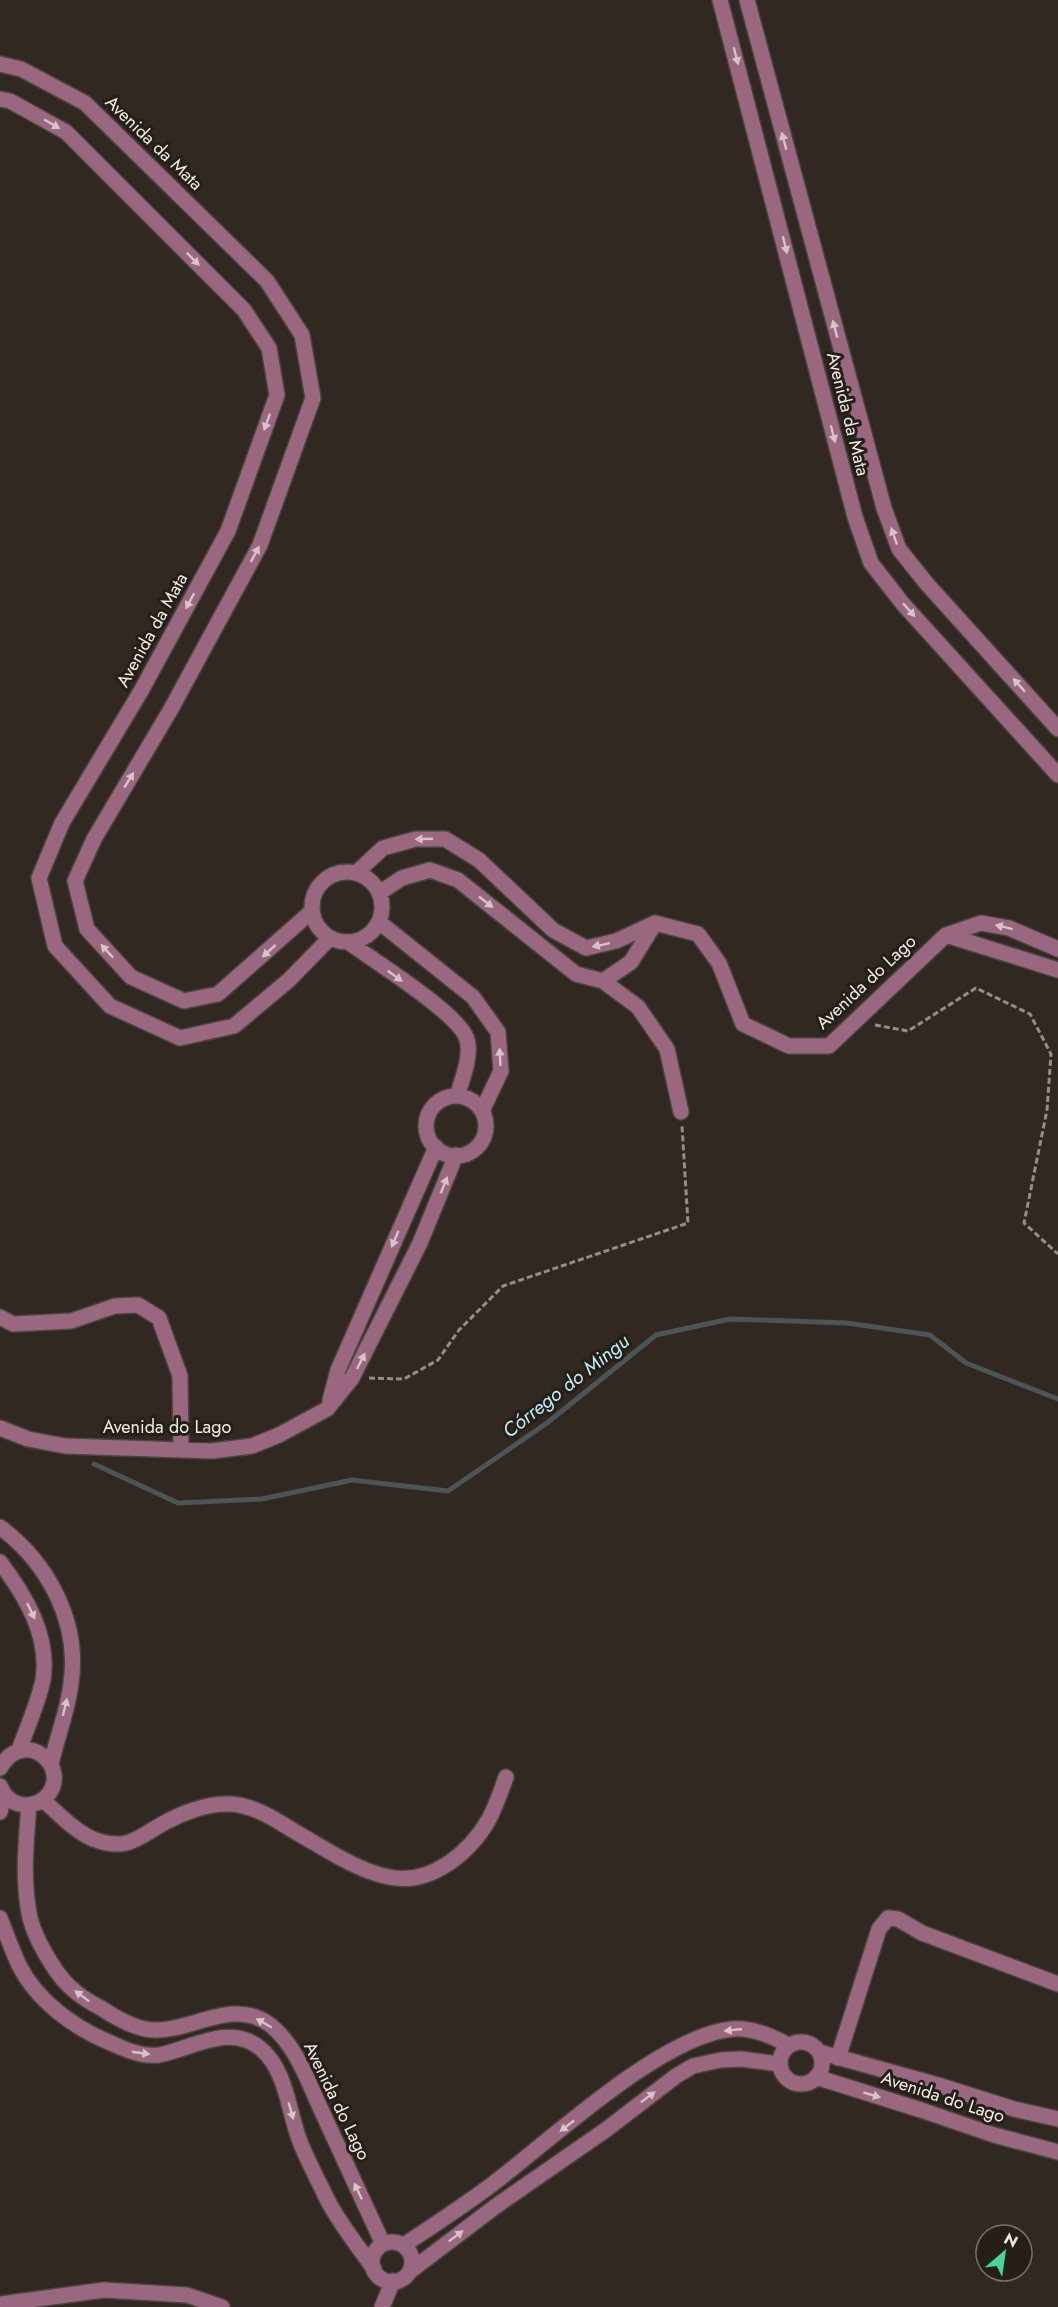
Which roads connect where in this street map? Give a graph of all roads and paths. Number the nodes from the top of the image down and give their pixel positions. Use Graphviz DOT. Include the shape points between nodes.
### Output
graph roads {
  1 [pos="720,0"];
  2 [pos="747,0"];
  3 [pos="0,64"];
  4 [pos="0,99"];
  5 [pos="1058,729"];
  6 [pos="1058,775"];
  7 [pos="356,873"];
  8 [pos="379,893"];
  9 [pos="312,911"];
  10 [pos="379,922"];
  11 [pos="655,923"];
  12 [pos="946,935"];
  13 [pos="330,938"];
  14 [pos="348,942"];
  15 [pos="1058,949"];
  16 [pos="1058,970"];
  17 [pos="603,981"];
  18 [pos="855,1022"];
  19 [pos="457,1096"];
  20 [pos="482,1111"];
  21 [pos="681,1112"];
  22 [pos="436,1147"];
  23 [pos="456,1155"];
  24 [pos="1058,1254"];
  25 [pos="0,1317"];
  26 [pos="352,1378"];
  27 [pos="327,1409"];
  28 [pos="0,1428"];
  29 [pos="181,1450"];
  30 [pos="0,1527"];
  31 [pos="0,1562"];
  32 [pos="19,1750"];
  33 [pos="51,1764"];
  34 [pos="0,1768"];
  35 [pos="506,1777"];
  36 [pos="2,1790"];
  37 [pos="36,1802"];
  38 [pos="0,1812"];
  39 [pos="0,1918"];
  40 [pos="1058,1984"];
  41 [pos="788,2046"];
  42 [pos="819,2052"];
  43 [pos="838,2058"];
  44 [pos="780,2064"];
  45 [pos="816,2078"];
  46 [pos="1058,2119"];
  47 [pos="1058,2152"];
  48 [pos="383,2244"];
  49 [pos="404,2246"];
  50 [pos="374,2269"];
  51 [pos="410,2272"];
  52 [pos="393,2281"];
  53 [pos="0,2304"];
  54 [pos="222,2307"];
  55 [pos="382,2307"];
  1 -- 6 [label="street, Avenida da Mata, one-way" via="855,517 871,564"];
  5 -- 2 [label="street, Avenida da Mata, one-way" via="898,549"];
  9 -- 3 [label="street, Avenida da Mata, one-way" via="218,994 184,1001 131,977 87,929 75,881 94,839 171,709 260,545 313,398 302,335 267,281 85,103 21,69"];
  4 -- 13 [label="street, Avenida da Mata, one-way" via="66,132 244,310 269,348 277,395 228,531 141,691 62,823 39,878 55,946 110,1006 180,1038 234,1026 289,980"];
  7 -- 8 [label="street" via="374,884"];
  7 -- 9 [label="street" via="343,872 323,881 312,900"];
  11 -- 7 [label="street, one-way" via="616,941 586,948 553,930 479,860 446,839 416,839 383,848"];
  8 -- 10 [label="street"];
  8 -- 17 [label="street, one-way" via="402,878 430,870 458,880 576,974"];
  9 -- 13 [label="street" via="315,922"];
  10 -- 14 [label="street" via="371,933"];
  20 -- 10 [label="street, one-way" via="501,1071 498,1032 473,997"];
  11 -- 17 [label="street" via="631,962"];
  11 -- 18 [label="street, Avenida do Lago" via="698,934 719,963 743,1024 789,1046 829,1046"];
  15 -- 12 [label="street, Avenida do Lago, one-way" via="1009,928 981,923"];
  12 -- 16 [label="street"];
  12 -- 18 [label="street, Avenida do Lago"];
  13 -- 14 [label="street"];
  14 -- 19 [label="street, one-way" via="451,1016 467,1038 467,1065"];
  17 -- 21 [label="street" via="638,1007 667,1049"];
  18 -- 24 [label="path" via="908,1031 976,988 1030,1014 1051,1054 1047,1110 1024,1222"];
  19 -- 20 [label="street" via="476,1103"];
  19 -- 22 [label="street" via="447,1097 430,1110 426,1129"];
  20 -- 23 [label="street" via="486,1121 482,1141 466,1154"];
  21 -- 26 [label="path" via="688,1223 504,1286 459,1330 438,1360 404,1378"];
  22 -- 23 [label="street"];
  22 -- 27 [label="street, one-way" via="338,1370"];
  26 -- 23 [label="street, Avenida do Lago, one-way" via="420,1243"];
  25 -- 29 [label="street" via="13,1324 71,1321 115,1306 138,1305 159,1318 180,1376"];
  26 -- 27 [label="street, Avenida do Lago"];
  27 -- 29 [label="street, Avenida do Lago" via="252,1446"];
  28 -- 29 [label="street, Avenida do Lago" via="27,1439 65,1446"];
  33 -- 30 [label="street, Avenida do Lago, one-way" via="71,1683 72,1654 65,1613 46,1573"];
  31 -- 32 [label="street, one-way" via="38,1624 44,1654 43,1680"];
  32 -- 33 [label="street" via="37,1752"];
  32 -- 34 [label="street"];
  33 -- 37 [label="street, Avenida do Lago" via="51,1790"];
  35 -- 37 [label="street" via="490,1817 459,1856 434,1872 408,1879 376,1874 256,1809 228,1804 197,1809 164,1823 142,1838 113,1844 91,1838"];
  36 -- 37 [label="street" via="12,1801"];
  36 -- 38 [label="street"];
  48 -- 37 [label="street, Avenida do Lago, one-way" via="293,2050 267,2023 227,2013 154,2031 111,2014 67,1984 44,1951 30,1919 25,1860"];
  39 -- 50 [label="street, one-way" via="20,1966 50,2006 94,2036 144,2054 158,2055 221,2038 249,2041 261,2049 282,2082 299,2139 328,2200"];
  40 -- 43 [label="street" via="888,1918 879,1929"];
  41 -- 42 [label="street, Avenida do Lago" via="801,2042"];
  41 -- 44 [label="street"];
  41 -- 49 [label="street, Avenida do Lago, one-way" via="771,2036 744,2029 731,2029 681,2046 610,2093 492,2185"];
  42 -- 43 [label="street, Avenida do Lago"];
  42 -- 45 [label="street" via="822,2065"];
  43 -- 46 [label="street, Avenida do Lago"];
  44 -- 45 [label="street, Avenida do Lago" via="790,2081 803,2084"];
  51 -- 44 [label="street, one-way" via="693,2066 741,2059"];
  45 -- 47 [label="street, Avenida do Lago, one-way"];
  48 -- 49 [label="street" via="397,2242"];
  48 -- 50 [label="street" via="373,2255"];
  49 -- 51 [label="street" via="412,2258"];
  50 -- 52 [label="street" via="384,2280"];
  51 -- 52 [label="street"];
  52 -- 55 [label="street"];
  53 -- 54 [label="street" via="104,2290 187,2295"];
}
